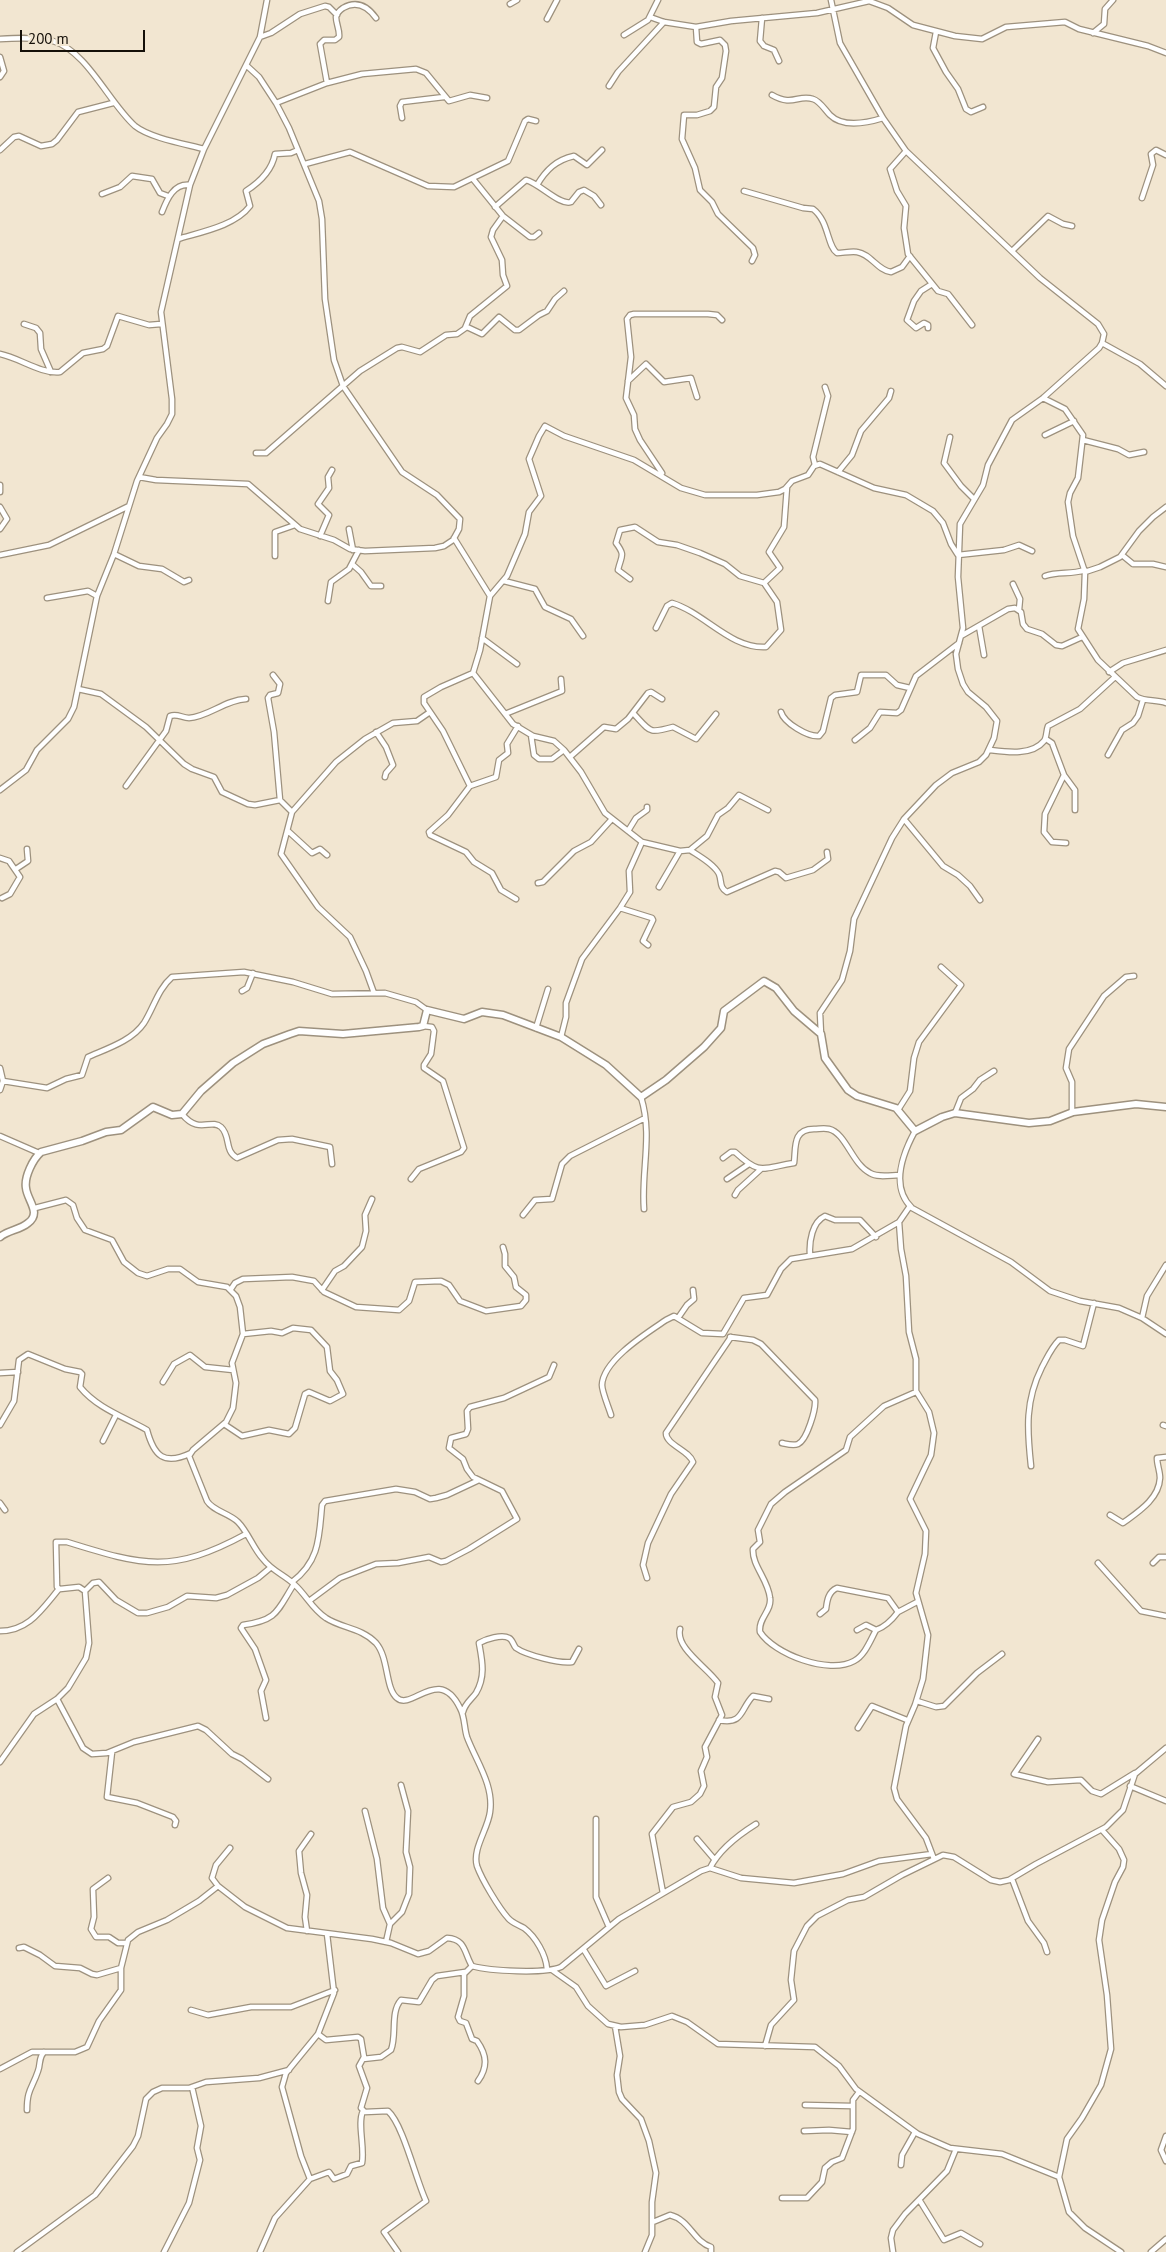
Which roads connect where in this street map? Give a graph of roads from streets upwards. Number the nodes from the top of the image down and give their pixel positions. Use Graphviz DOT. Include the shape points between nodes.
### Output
graph roads {
  1 [pos="267,0"];
  2 [pos="517,0"];
  3 [pos="556,0"];
  4 [pos="658,0"];
  5 [pos="831,0"];
  6 [pos="1113,0"];
  7 [pos="510,4"];
  8 [pos="833,9"];
  9 [pos="337,15"];
  10 [pos="650,17"];
  11 [pos="376,18"];
  12 [pos="762,18"];
  13 [pos="548,19"];
  14 [pos="664,22"];
  15 [pos="696,27"];
  16 [pos="936,32"];
  17 [pos="1092,33"];
  18 [pos="624,35"];
  19 [pos="260,37"];
  20 [pos="0,39"];
  21 [pos="1166,53"];
  22 [pos="0,57"];
  23 [pos="779,61"];
  24 [pos="246,65"];
  25 [pos="0,77"];
  26 [pos="327,83"];
  27 [pos="610,86"];
  28 [pos="772,96"];
  29 [pos="444,97"];
  30 [pos="488,98"];
  31 [pos="113,103"];
  32 [pos="276,103"];
  33 [pos="983,107"];
  34 [pos="402,118"];
  35 [pos="883,118"];
  36 [pos="536,121"];
  37 [pos="204,149"];
  38 [pos="0,150"];
  39 [pos="298,150"];
  40 [pos="602,150"];
  41 [pos="906,151"];
  42 [pos="1166,155"];
  43 [pos="305,164"];
  44 [pos="472,179"];
  45 [pos="190,185"];
  46 [pos="537,185"];
  47 [pos="744,191"];
  48 [pos="102,194"];
  49 [pos="168,196"];
  50 [pos="1142,198"];
  51 [pos="601,205"];
  52 [pos="495,207"];
  53 [pos="162,212"];
  54 [pos="503,216"];
  55 [pos="1072,226"];
  56 [pos="539,232"];
  57 [pos="178,239"];
  58 [pos="1012,250"];
  59 [pos="910,256"];
  60 [pos="752,261"];
  61 [pos="932,284"];
  62 [pos="564,291"];
  63 [pos="722,320"];
  64 [pos="24,324"];
  65 [pos="162,324"];
  66 [pos="972,325"];
  67 [pos="465,328"];
  68 [pos="928,328"];
  69 [pos="1102,343"];
  70 [pos="0,354"];
  71 [pos="51,372"];
  72 [pos="628,382"];
  73 [pos="343,386"];
  74 [pos="1166,386"];
  75 [pos="825,387"];
  76 [pos="891,391"];
  77 [pos="697,397"];
  78 [pos="1043,398"];
  79 [pos="1074,421"];
  80 [pos="1045,435"];
  81 [pos="950,437"];
  82 [pos="1083,440"];
  83 [pos="1144,452"];
  84 [pos="256,454"];
  85 [pos="815,465"];
  86 [pos="332,470"];
  87 [pos="838,472"];
  88 [pos="664,476"];
  89 [pos="139,477"];
  90 [pos="0,485"];
  91 [pos="787,487"];
  92 [pos="0,492"];
  93 [pos="974,499"];
  94 [pos="0,506"];
  95 [pos="129,506"];
  96 [pos="1166,508"];
  97 [pos="295,525"];
  98 [pos="0,529"];
  99 [pos="348,529"];
  100 [pos="320,536"];
  101 [pos="454,538"];
  102 [pos="356,550"];
  103 [pos="1032,551"];
  104 [pos="114,554"];
  105 [pos="958,555"];
  106 [pos="1122,555"];
  107 [pos="0,556"];
  108 [pos="275,556"];
  109 [pos="352,564"];
  110 [pos="1166,566"];
  111 [pos="1085,571"];
  112 [pos="1045,576"];
  113 [pos="630,579"];
  114 [pos="189,580"];
  115 [pos="504,581"];
  116 [pos="764,583"];
  117 [pos="1012,584"];
  118 [pos="380,586"];
  119 [pos="97,596"];
  120 [pos="490,596"];
  121 [pos="47,598"];
  122 [pos="328,600"];
  123 [pos="1018,610"];
  124 [pos="979,626"];
  125 [pos="656,628"];
  126 [pos="582,636"];
  127 [pos="962,636"];
  128 [pos="1082,637"];
  129 [pos="482,638"];
  130 [pos="959,643"];
  131 [pos="1166,650"];
  132 [pos="984,655"];
  133 [pos="517,664"];
  134 [pos="1110,672"];
  135 [pos="473,673"];
  136 [pos="273,675"];
  137 [pos="1115,676"];
  138 [pos="561,679"];
  139 [pos="910,688"];
  140 [pos="78,689"];
  141 [pos="246,699"];
  142 [pos="662,699"];
  143 [pos="1143,700"];
  144 [pos="1166,703"];
  145 [pos="430,712"];
  146 [pos="781,712"];
  147 [pos="633,713"];
  148 [pos="505,714"];
  149 [pos="716,714"];
  150 [pos="518,726"];
  151 [pos="376,732"];
  152 [pos="531,735"];
  153 [pos="1046,739"];
  154 [pos="160,740"];
  155 [pos="855,740"];
  156 [pos="564,750"];
  157 [pos="990,750"];
  158 [pos="1108,755"];
  159 [pos="571,756"];
  160 [pos="1064,775"];
  161 [pos="385,777"];
  162 [pos="126,786"];
  163 [pos="470,786"];
  164 [pos="0,790"];
  165 [pos="280,800"];
  166 [pos="647,807"];
  167 [pos="768,810"];
  168 [pos="1075,810"];
  169 [pos="292,812"];
  170 [pos="904,819"];
  171 [pos="612,820"];
  172 [pos="288,831"];
  173 [pos="628,831"];
  174 [pos="642,842"];
  175 [pos="1066,843"];
  176 [pos="27,849"];
  177 [pos="690,850"];
  178 [pos="680,851"];
  179 [pos="827,852"];
  180 [pos="327,855"];
  181 [pos="0,858"];
  182 [pos="16,869"];
  183 [pos="538,883"];
  184 [pos="659,887"];
  185 [pos="2,898"];
  186 [pos="516,900"];
  187 [pos="980,900"];
  188 [pos="620,908"];
  189 [pos="648,946"];
  190 [pos="941,967"];
  191 [pos="253,974"];
  192 [pos="1134,976"];
  193 [pos="548,989"];
  194 [pos="242,992"];
  195 [pos="374,993"];
  196 [pos="427,1010"];
  197 [pos="423,1026"];
  198 [pos="536,1028"];
  199 [pos="821,1034"];
  200 [pos="561,1037"];
  201 [pos="0,1068"];
  202 [pos="994,1071"];
  203 [pos="3,1080"];
  204 [pos="0,1090"];
  205 [pos="640,1097"];
  206 [pos="1166,1107"];
  207 [pos="898,1110"];
  208 [pos="955,1113"];
  209 [pos="1072,1113"];
  210 [pos="182,1114"];
  211 [pos="645,1118"];
  212 [pos="915,1131"];
  213 [pos="0,1136"];
  214 [pos="39,1153"];
  215 [pos="722,1158"];
  216 [pos="332,1164"];
  217 [pos="749,1164"];
  218 [pos="761,1169"];
  219 [pos="900,1175"];
  220 [pos="411,1179"];
  221 [pos="727,1179"];
  222 [pos="735,1195"];
  223 [pos="372,1199"];
  224 [pos="910,1206"];
  225 [pos="35,1208"];
  226 [pos="644,1209"];
  227 [pos="523,1215"];
  228 [pos="899,1222"];
  229 [pos="0,1237"];
  230 [pos="876,1237"];
  231 [pos="503,1247"];
  232 [pos="810,1255"];
  233 [pos="1166,1265"];
  234 [pos="231,1289"];
  235 [pos="322,1290"];
  236 [pos="693,1290"];
  237 [pos="1094,1303"];
  238 [pos="678,1318"];
  239 [pos="1142,1318"];
  240 [pos="726,1332"];
  241 [pos="243,1334"];
  242 [pos="1166,1334"];
  243 [pos="731,1337"];
  244 [pos="554,1365"];
  245 [pos="233,1370"];
  246 [pos="18,1372"];
  247 [pos="0,1373"];
  248 [pos="163,1382"];
  249 [pos="916,1392"];
  250 [pos="116,1415"];
  251 [pos="611,1415"];
  252 [pos="224,1424"];
  253 [pos="0,1426"];
  254 [pos="103,1440"];
  255 [pos="782,1443"];
  256 [pos="191,1453"];
  257 [pos="1166,1457"];
  258 [pos="1031,1466"];
  259 [pos="479,1480"];
  260 [pos="0,1502"];
  261 [pos="5,1510"];
  262 [pos="1110,1515"];
  263 [pos="246,1534"];
  264 [pos="1166,1557"];
  265 [pos="1098,1563"];
  266 [pos="1153,1563"];
  267 [pos="270,1568"];
  268 [pos="647,1578"];
  269 [pos="293,1583"];
  270 [pos="59,1589"];
  271 [pos="85,1591"];
  272 [pos="309,1601"];
  273 [pos="917,1602"];
  274 [pos="898,1612"];
  275 [pos="820,1614"];
  276 [pos="1166,1616"];
  277 [pos="680,1629"];
  278 [pos="857,1630"];
  279 [pos="876,1630"];
  280 [pos="0,1631"];
  281 [pos="579,1649"];
  282 [pos="1002,1654"];
  283 [pos="769,1699"];
  284 [pos="57,1700"];
  285 [pos="917,1701"];
  286 [pos="462,1713"];
  287 [pos="266,1718"];
  288 [pos="719,1720"];
  289 [pos="908,1720"];
  290 [pos="858,1728"];
  291 [pos="1038,1739"];
  292 [pos="1166,1748"];
  293 [pos="112,1752"];
  294 [pos="0,1762"];
  295 [pos="1137,1772"];
  296 [pos="268,1779"];
  297 [pos="401,1785"];
  298 [pos="1130,1786"];
  299 [pos="1166,1801"];
  300 [pos="365,1811"];
  301 [pos="596,1820"];
  302 [pos="756,1824"];
  303 [pos="175,1825"];
  304 [pos="1102,1830"];
  305 [pos="311,1834"];
  306 [pos="697,1839"];
  307 [pos="230,1848"];
  308 [pos="932,1854"];
  309 [pos="934,1859"];
  310 [pos="715,1860"];
  311 [pos="710,1868"];
  312 [pos="108,1878"];
  313 [pos="1012,1879"];
  314 [pos="218,1886"];
  315 [pos="663,1893"];
  316 [pos="390,1924"];
  317 [pos="609,1927"];
  318 [pos="307,1931"];
  319 [pos="327,1934"];
  320 [pos="386,1942"];
  321 [pos="126,1943"];
  322 [pos="20,1948"];
  323 [pos="584,1950"];
  324 [pos="1047,1952"];
  325 [pos="472,1966"];
  326 [pos="121,1968"];
  327 [pos="550,1970"];
  328 [pos="635,1971"];
  329 [pos="464,1972"];
  330 [pos="335,1990"];
  331 [pos="191,2010"];
  332 [pos="615,2026"];
  333 [pos="318,2034"];
  334 [pos="765,2046"];
  335 [pos="44,2052"];
  336 [pos="363,2059"];
  337 [pos="0,2069"];
  338 [pos="289,2070"];
  339 [pos="478,2081"];
  340 [pos="192,2087"];
  341 [pos="859,2092"];
  342 [pos="805,2106"];
  343 [pos="852,2106"];
  344 [pos="27,2110"];
  345 [pos="363,2111"];
  346 [pos="804,2131"];
  347 [pos="852,2132"];
  348 [pos="915,2132"];
  349 [pos="1166,2136"];
  350 [pos="956,2149"];
  351 [pos="1166,2161"];
  352 [pos="901,2165"];
  353 [pos="1059,2177"];
  354 [pos="310,2178"];
  355 [pos="782,2198"];
  356 [pos="920,2200"];
  357 [pos="653,2222"];
  358 [pos="1166,2239"];
  359 [pos="980,2244"];
  360 [pos="17,2252"];
  361 [pos="164,2252"];
  362 [pos="260,2252"];
  363 [pos="398,2252"];
  364 [pos="645,2252"];
  365 [pos="711,2252"];
  366 [pos="893,2252"];
  367 [pos="1121,2252"];
  368 [pos="1151,2252"];
  1 -- 19 [label="street"];
  2 -- 7 [label="street"];
  3 -- 13 [label="street"];
  4 -- 10 [label="street"];
  5 -- 8 [label="street"];
  6 -- 17 [label="street" via="1105,9 1104,24"];
  8 -- 12 [label="street"];
  8 -- 16 [label="street" via="869,1 888,8 909,23"];
  8 -- 35 [label="street" via="840,43"];
  9 -- 11 [label="street" via="346,5 358,3 368,8"];
  9 -- 19 [label="street" via="325,6 300,14"];
  9 -- 26 [label="street" via="339,37 320,44"];
  10 -- 14 [label="street"];
  10 -- 18 [label="street"];
  12 -- 15 [label="street"];
  12 -- 23 [label="street" via="760,41 774,50"];
  14 -- 15 [label="street"];
  14 -- 27 [label="street" via="618,72"];
  15 -- 60 [label="street" via="699,44 719,40 726,51 714,107 697,115 684,115 682,139 695,168 700,190 718,214 753,248 755,255"];
  16 -- 17 [label="street" via="978,39 1006,27 1066,22"];
  16 -- 33 [label="street" via="933,48 966,109 971,112"];
  17 -- 21 [label="street"];
  19 -- 24 [label="street"];
  20 -- 31 [label="street" via="43,40 63,46 79,59"];
  22 -- 25 [label="street" via="4,71"];
  24 -- 32 [label="street" via="259,77"];
  24 -- 37 [label="street"];
  26 -- 29 [label="street" via="362,74 418,69 426,73"];
  26 -- 32 [label="street"];
  28 -- 35 [label="street" via="783,102 815,99 840,121 860,123"];
  29 -- 30 [label="street" via="451,101 470,94"];
  29 -- 34 [label="street" via="402,102"];
  31 -- 37 [label="street" via="141,130"];
  31 -- 38 [label="street" via="78,112 52,144 41,146 17,137"];
  32 -- 39 [label="street"];
  35 -- 41 [label="street"];
  36 -- 44 [label="street" via="525,121 508,161"];
  37 -- 45 [label="street"];
  39 -- 43 [label="street"];
  39 -- 57 [label="street" via="275,154 270,169 246,191 248,209 214,228"];
  40 -- 46 [label="street" via="587,165 574,156 556,163"];
  41 -- 58 [label="street"];
  41 -- 59 [label="street" via="890,169 906,206 904,228"];
  42 -- 50 [label="street" via="1156,150 1152,152 1153,165"];
  43 -- 44 [label="street" via="347,152 432,187 454,187"];
  43 -- 73 [label="street" via="319,201 325,299 334,360"];
  44 -- 52 [label="street"];
  45 -- 49 [label="street" via="180,186"];
  45 -- 57 [label="street"];
  46 -- 51 [label="street" via="566,203 586,190"];
  46 -- 52 [label="street" via="523,181"];
  47 -- 59 [label="street" via="815,210 826,225 833,250 837,253 859,252 891,272 902,267"];
  48 -- 49 [label="street" via="120,187 132,176 152,179 160,192"];
  49 -- 53 [label="street"];
  52 -- 54 [label="street"];
  54 -- 56 [label="street" via="530,237"];
  54 -- 67 [label="street" via="491,237 502,260 507,286 470,316"];
  55 -- 58 [label="street" via="1048,216"];
  57 -- 65 [label="street" via="161,304"];
  58 -- 69 [label="street" via="1040,278 1101,326 1104,334"];
  59 -- 61 [label="street"];
  61 -- 66 [label="street" via="940,292 948,294"];
  61 -- 68 [label="street" via="918,296 907,320 916,328 924,322"];
  62 -- 67 [label="street" via="547,311 520,330 515,330 499,317 482,334"];
  63 -- 72 [label="street" via="717,315 708,314 628,316 631,357"];
  64 -- 71 [label="street" via="40,332 41,349"];
  65 -- 71 [label="street" via="149,325 118,316 104,348 85,352 60,372"];
  65 -- 89 [label="street" via="172,414"];
  67 -- 73 [label="street" via="456,335 446,335 420,352 397,348"];
  69 -- 74 [label="street" via="1135,361"];
  69 -- 78 [label="street"];
  70 -- 71 [label="street"];
  72 -- 77 [label="street" via="646,364 664,382 691,378"];
  72 -- 88 [label="street" via="626,398 634,416 635,429"];
  73 -- 84 [label="street" via="266,454"];
  73 -- 101 [label="street" via="402,472 433,492 457,515 460,524"];
  75 -- 85 [label="street" via="828,396 813,458"];
  76 -- 87 [label="street" via="861,431 852,456"];
  78 -- 79 [label="street" via="1063,408"];
  78 -- 93 [label="street" via="1012,420"];
  79 -- 80 [label="street"];
  79 -- 82 [label="street"];
  81 -- 93 [label="street" via="944,462"];
  82 -- 83 [label="street" via="1129,455"];
  82 -- 111 [label="street" via="1078,478 1068,502 1073,536"];
  85 -- 87 [label="street"];
  85 -- 91 [label="street" via="808,475 792,481"];
  86 -- 100 [label="street" via="328,477 329,488 318,503 329,514"];
  87 -- 105 [label="street" via="874,488 906,494 933,511 943,523"];
  88 -- 91 [label="street" via="681,488 705,495 757,495 779,492"];
  88 -- 115 [label="street" via="634,460 564,436 545,426 529,459 541,496 529,512 522,541"];
  89 -- 95 [label="street"];
  89 -- 97 [label="street" via="248,484"];
  90 -- 92 [label="street"];
  91 -- 116 [label="street" via="784,527 769,552 780,568"];
  93 -- 105 [label="street" via="961,520"];
  94 -- 98 [label="street" via="7,519"];
  95 -- 104 [label="street"];
  95 -- 107 [label="street" via="49,545"];
  96 -- 106 [label="street" via="1139,531"];
  97 -- 100 [label="street"];
  97 -- 108 [label="street" via="275,532"];
  99 -- 102 [label="street"];
  100 -- 102 [label="street"];
  101 -- 102 [label="street" via="435,548"];
  101 -- 120 [label="street"];
  102 -- 109 [label="street"];
  103 -- 105 [label="street" via="1019,545 1004,550"];
  104 -- 114 [label="street" via="138,566 165,570 186,583"];
  104 -- 119 [label="street"];
  105 -- 127 [label="street"];
  106 -- 110 [label="street" via="1133,564"];
  106 -- 111 [label="street" via="1100,568"];
  109 -- 118 [label="street" via="371,586"];
  109 -- 122 [label="street" via="331,581"];
  111 -- 112 [label="street"];
  111 -- 128 [label="street" via="1084,599 1077,625"];
  113 -- 116 [label="street" via="618,570 623,558 616,543 620,530 634,527 658,542 700,553 725,564 740,576"];
  115 -- 120 [label="street"];
  115 -- 126 [label="street" via="535,589 546,607 571,619"];
  116 -- 125 [label="street" via="777,602 781,630 766,648 740,641 704,618 672,603 667,606"];
  117 -- 123 [label="street" via="1020,598"];
  119 -- 121 [label="street" via="88,591"];
  119 -- 140 [label="street"];
  120 -- 129 [label="street"];
  123 -- 124 [label="street" via="1008,609"];
  123 -- 128 [label="street" via="1025,627 1056,645 1062,646"];
  124 -- 127 [label="street"];
  124 -- 132 [label="street"];
  127 -- 130 [label="street"];
  128 -- 134 [label="street"];
  129 -- 133 [label="street"];
  129 -- 135 [label="street"];
  130 -- 139 [label="street" via="916,676"];
  130 -- 157 [label="street" via="956,659 963,684 997,721"];
  131 -- 134 [label="street" via="1123,663"];
  134 -- 137 [label="street"];
  135 -- 145 [label="street" via="425,696 424,702"];
  135 -- 148 [label="street"];
  136 -- 165 [label="street" via="280,684 278,693 268,698"];
  137 -- 143 [label="street"];
  137 -- 153 [label="street" via="1080,708 1048,726"];
  138 -- 148 [label="street" via="562,691"];
  139 -- 146 [label="street" via="897,685 886,675 862,674 858,692 831,698 819,736 806,735"];
  139 -- 155 [label="street" via="902,710 880,712 872,726"];
  140 -- 154 [label="street" via="101,694"];
  140 -- 164 [label="street" via="68,719 41,745 24,772"];
  141 -- 154 [label="street" via="232,701 190,718 172,715"];
  142 -- 147 [label="street" via="649,692"];
  143 -- 144 [label="street"];
  143 -- 158 [label="street" via="1138,716 1122,730"];
  145 -- 151 [label="street" via="418,721 395,723"];
  145 -- 163 [label="street"];
  147 -- 149 [label="street" via="650,730 659,732 673,727 696,739"];
  147 -- 159 [label="street" via="618,728 602,728"];
  148 -- 150 [label="street"];
  150 -- 152 [label="street"];
  150 -- 163 [label="street" via="507,744 508,753 499,760 496,778"];
  151 -- 161 [label="street" via="393,765"];
  151 -- 169 [label="street" via="345,754"];
  152 -- 156 [label="street" via="554,741"];
  152 -- 156 [label="street" via="534,755 539,759 554,758"];
  153 -- 157 [label="street" via="1020,753"];
  153 -- 160 [label="street" via="1052,743"];
  154 -- 162 [label="street"];
  154 -- 165 [label="street" via="192,769 214,777 222,792 252,805"];
  156 -- 159 [label="street"];
  157 -- 170 [label="street" via="979,762 952,773"];
  159 -- 171 [label="street" via="600,807"];
  160 -- 168 [label="street" via="1075,790"];
  160 -- 175 [label="street" via="1045,813 1044,827 1052,842"];
  163 -- 186 [label="street" via="429,833 466,852 474,862 492,873 500,890"];
  165 -- 169 [label="street"];
  166 -- 173 [label="street"];
  167 -- 177 [label="street" via="738,795 718,815 707,836"];
  169 -- 172 [label="street"];
  170 -- 187 [label="street" via="944,866 972,889"];
  170 -- 199 [label="street" via="854,919 842,980 820,1013"];
  171 -- 173 [label="street"];
  171 -- 183 [label="street" via="591,842 574,851 543,882"];
  172 -- 180 [label="street" via="312,854 320,850"];
  172 -- 195 [label="street" via="281,854 318,906 351,939"];
  173 -- 174 [label="street"];
  174 -- 178 [label="street"];
  174 -- 188 [label="street" via="629,871 630,892"];
  176 -- 182 [label="street" via="28,861"];
  177 -- 178 [label="street"];
  177 -- 179 [label="street" via="718,873 720,884 727,892 775,871 786,878 811,871 828,859"];
  178 -- 184 [label="street"];
  181 -- 182 [label="street" via="9,861"];
  182 -- 185 [label="street" via="20,879 8,896"];
  188 -- 189 [label="street" via="652,918 643,942"];
  188 -- 200 [label="street" via="582,958 566,1003"];
  190 -- 207 [label="street" via="961,985 918,1042 910,1091"];
  191 -- 194 [label="street" via="249,986"];
  191 -- 195 [label="street" via="332,994"];
  191 -- 203 [label="street" via="229,972 172,977 162,987 140,1027 106,1050 88,1057 82,1075 47,1088"];
  192 -- 209 [label="street" via="1126,977 1104,996 1069,1049 1066,1068 1072,1082"];
  193 -- 198 [label="street"];
  195 -- 196 [label="street" via="405,998 420,1003"];
  196 -- 197 [label="street"];
  196 -- 198 [label="street" via="464,1019 482,1012 497,1014"];
  197 -- 210 [label="street" via="343,1034 300,1031 290,1034 263,1044 233,1063 201,1091"];
  197 -- 220 [label="street" via="432,1027 434,1031 431,1054 424,1068 443,1081 464,1148 416,1171"];
  198 -- 200 [label="street"];
  199 -- 205 [label="street" via="794,1011 776,988 766,982 758,984 724,1011 722,1028 704,1047 666,1080"];
  199 -- 207 [label="street" via="825,1058 848,1090"];
  200 -- 205 [label="street" via="606,1065"];
  201 -- 203 [label="street"];
  202 -- 208 [label="street" via="961,1098"];
  203 -- 204 [label="street"];
  205 -- 211 [label="street"];
  206 -- 209 [label="street" via="1136,1104"];
  207 -- 212 [label="street"];
  208 -- 209 [label="street" via="1030,1123"];
  208 -- 212 [label="street"];
  210 -- 214 [label="street" via="152,1107 121,1130"];
  210 -- 216 [label="street" via="196,1125 220,1126 225,1132 228,1148 238,1158 275,1141 292,1139 330,1147"];
  211 -- 226 [label="street" via="648,1136"];
  211 -- 227 [label="street" via="570,1156 562,1164 552,1198 535,1200"];
  212 -- 219 [label="street"];
  213 -- 214 [label="street"];
  214 -- 225 [label="street" via="25,1184"];
  215 -- 217 [label="street" via="735,1152"];
  217 -- 218 [label="street"];
  217 -- 221 [label="street"];
  218 -- 219 [label="street" via="794,1163 794,1145 800,1133 808,1129 828,1129 840,1137 866,1171 875,1175"];
  218 -- 222 [label="street"];
  219 -- 224 [label="street"];
  223 -- 235 [label="street" via="365,1215 362,1247 335,1271"];
  224 -- 228 [label="street"];
  224 -- 237 [label="street" via="1011,1262 1050,1291"];
  225 -- 229 [label="street" via="29,1223"];
  225 -- 234 [label="street" via="63,1199 69,1201 85,1230 112,1240 124,1262 141,1275 180,1269 198,1282"];
  228 -- 230 [label="street"];
  228 -- 249 [label="street" via="909,1332 916,1359"];
  230 -- 232 [label="street" via="844,1252"];
  230 -- 232 [label="street" via="860,1220 835,1220 825,1216 816,1223 809,1244"];
  231 -- 235 [label="street" via="505,1266 516,1287 526,1294 521,1306 486,1311 460,1301 449,1286 438,1280 415,1282 409,1301 399,1310 358,1308"];
  232 -- 240 [label="street" via="787,1262 767,1295 744,1298"];
  233 -- 239 [label="street" via="1147,1296"];
  234 -- 235 [label="street" via="243,1279 287,1276 312,1280"];
  234 -- 241 [label="street" via="240,1307"];
  236 -- 238 [label="street" via="694,1299"];
  237 -- 239 [label="street" via="1119,1308"];
  237 -- 258 [label="street" via="1083,1346 1058,1340 1036,1380 1029,1401"];
  238 -- 240 [label="street" via="702,1333 716,1335"];
  238 -- 251 [label="street" via="674,1316 666,1320 609,1366 602,1385"];
  239 -- 242 [label="street"];
  240 -- 243 [label="street"];
  241 -- 245 [label="street" via="233,1358"];
  241 -- 252 [label="street" via="282,1333 293,1328 311,1330 327,1348 330,1371 343,1394 330,1401 309,1392 305,1394 295,1428 289,1434 269,1430 242,1436"];
  243 -- 255 [label="street" via="761,1344 815,1400 802,1440 793,1445"];
  243 -- 268 [label="street" via="666,1433 668,1439 688,1454 693,1462 671,1494 648,1543 644,1565"];
  244 -- 259 [label="street" via="549,1377 504,1398 468,1409 468,1432 465,1436 451,1438 449,1448 464,1459 469,1473"];
  245 -- 248 [label="street" via="205,1367 190,1355 174,1364"];
  245 -- 252 [label="street" via="235,1401"];
  246 -- 247 [label="street"];
  246 -- 250 [label="street" via="19,1360 28,1354 64,1369 78,1371 82,1374 81,1388"];
  246 -- 253 [label="street" via="14,1401"];
  249 -- 273 [label="street" via="929,1412 934,1433 931,1454 910,1499 925,1527 926,1538 924,1561 916,1588"];
  249 -- 279 [label="street" via="884,1406 850,1437 846,1450 771,1504 758,1530 760,1542 753,1549 753,1558 767,1582 771,1602 760,1623 760,1632 773,1645 812,1663 847,1664 862,1655"];
  250 -- 254 [label="street"];
  250 -- 256 [label="street" via="147,1430 150,1444 161,1456 177,1459"];
  252 -- 256 [label="street"];
  256 -- 263 [label="street" via="190,1460 208,1504 234,1518"];
  257 -- 262 [label="street" via="1157,1458 1160,1478 1147,1505 1122,1523"];
  259 -- 269 [label="street" via="430,1499 396,1489 326,1501 322,1505 316,1551 306,1570"];
  259 -- 272 [label="street" via="502,1491 517,1519 446,1561 429,1557 376,1564 340,1578"];
  260 -- 261 [label="street"];
  263 -- 267 [label="street"];
  263 -- 270 [label="street" via="210,1552 160,1563 135,1561 58,1541 55,1546"];
  264 -- 266 [label="street" via="1159,1557"];
  265 -- 276 [label="street" via="1141,1611"];
  267 -- 269 [label="street"];
  267 -- 271 [label="street" via="226,1596 187,1596 148,1613 138,1613 116,1600 99,1582"];
  269 -- 272 [label="street"];
  269 -- 287 [label="street" via="283,1604 271,1618 241,1628 255,1649 266,1680 261,1691"];
  270 -- 271 [label="street" via="79,1587"];
  270 -- 280 [label="street" via="31,1621 13,1630"];
  271 -- 284 [label="street" via="88,1655"];
  272 -- 286 [label="street" via="327,1619 375,1642 397,1699 406,1701 429,1690 440,1689 452,1698"];
  273 -- 274 [label="street"];
  273 -- 285 [label="street" via="928,1635"];
  274 -- 275 [label="street" via="888,1598 837,1588 831,1592 826,1609"];
  274 -- 279 [label="street"];
  277 -- 288 [label="street" via="680,1639 686,1649 718,1682 715,1697 722,1715"];
  278 -- 279 [label="street" via="866,1625"];
  281 -- 286 [label="street" via="572,1662 559,1663 519,1649 507,1638 491,1638 479,1643 483,1658 481,1678 478,1690"];
  282 -- 285 [label="street" via="979,1670 944,1706"];
  283 -- 288 [label="street" via="753,1696 739,1718 729,1722"];
  284 -- 293 [label="street" via="83,1748 97,1755"];
  284 -- 294 [label="street" via="34,1714"];
  285 -- 289 [label="street"];
  286 -- 327 [label="street" via="467,1736 486,1779 490,1804 477,1857 478,1868 507,1917 534,1938"];
  288 -- 315 [label="street" via="705,1747 707,1757 701,1771 703,1790 694,1800 673,1807 652,1834"];
  289 -- 290 [label="street" via="872,1706"];
  289 -- 308 [label="street" via="895,1792 921,1829"];
  291 -- 295 [label="street" via="1014,1774 1048,1782 1079,1779 1100,1794"];
  292 -- 295 [label="street"];
  293 -- 296 [label="street" via="134,1742 198,1726"];
  293 -- 303 [label="street" via="107,1798 137,1803 173,1818"];
  295 -- 298 [label="street"];
  297 -- 316 [label="street" via="408,1811 409,1894 402,1912"];
  298 -- 299 [label="street"];
  298 -- 304 [label="street" via="1121,1813"];
  300 -- 316 [label="street" via="377,1859 383,1908"];
  301 -- 317 [label="street" via="596,1897"];
  302 -- 310 [label="street"];
  304 -- 313 [label="street"];
  304 -- 353 [label="street" via="1124,1860 1102,1920 1099,1940 1111,2049 1101,2085 1067,2139"];
  305 -- 318 [label="street" via="298,1850 307,1895"];
  306 -- 310 [label="street"];
  307 -- 314 [label="street" via="214,1870 212,1878"];
  308 -- 309 [label="street"];
  308 -- 311 [label="street" via="879,1861 842,1874 794,1883 741,1878"];
  309 -- 313 [label="street" via="951,1856 991,1880"];
  309 -- 334 [label="street" via="864,1898 840,1904 812,1921 800,1936 794,1951 791,1980 794,2000 772,2025"];
  310 -- 311 [label="street"];
  311 -- 315 [label="street"];
  312 -- 321 [label="street" via="93,1889 91,1929 96,1937 109,1937 118,1943"];
  313 -- 324 [label="street" via="1028,1921"];
  314 -- 318 [label="street" via="239,1904 262,1916 280,1925"];
  314 -- 321 [label="street" via="167,1920 134,1934"];
  315 -- 317 [label="street"];
  316 -- 320 [label="street"];
  317 -- 323 [label="street"];
  318 -- 319 [label="street"];
  319 -- 320 [label="street"];
  319 -- 330 [label="street"];
  320 -- 325 [label="street" via="422,1954 452,1938 465,1948"];
  321 -- 326 [label="street"];
  322 -- 326 [label="street" via="40,1955 55,1966 80,1968 92,1974"];
  323 -- 327 [label="street" via="561,1967"];
  323 -- 328 [label="street" via="606,1986"];
  325 -- 327 [label="street" via="520,1971"];
  325 -- 329 [label="street"];
  326 -- 335 [label="street" via="121,1990 101,2017 87,2047 75,2052"];
  327 -- 332 [label="street" via="576,1987 601,2020"];
  329 -- 336 [label="street" via="437,1976 419,2002 401,2000 396,2009 391,2050 381,2056"];
  329 -- 339 [label="street" via="464,1996 458,2017 483,2051 486,2069"];
  330 -- 331 [label="street" via="291,2008 251,2007 208,2015"];
  330 -- 333 [label="street"];
  332 -- 334 [label="street" via="645,2025 672,2016 687,2022 718,2044"];
  332 -- 357 [label="street" via="620,2056 618,2092 641,2119 653,2157 657,2179 652,2202"];
  333 -- 336 [label="street" via="326,2040 360,2038"];
  333 -- 338 [label="street"];
  334 -- 341 [label="street" via="815,2047 843,2070"];
  335 -- 337 [label="street" via="32,2052"];
  335 -- 344 [label="street" via="27,2096"];
  336 -- 345 [label="street" via="359,2064 366,2088 361,2106"];
  338 -- 340 [label="street" via="255,2078 206,2082"];
  338 -- 354 [label="street" via="282,2091"];
  340 -- 360 [label="street" via="162,2088 150,2094 145,2101 135,2143 95,2196"];
  340 -- 361 [label="street" via="201,2126 200,2160 189,2203"];
  341 -- 343 [label="street"];
  341 -- 348 [label="street"];
  342 -- 343 [label="street"];
  343 -- 347 [label="street"];
  345 -- 354 [label="street" via="359,2121 363,2133 362,2164 351,2166 347,2174 334,2179 328,2172"];
  345 -- 363 [label="street" via="386,2111 392,2115 426,2201 384,2232"];
  346 -- 347 [label="street"];
  347 -- 355 [label="street" via="842,2158 825,2168 822,2182 810,2195 804,2199"];
  348 -- 350 [label="street" via="939,2145"];
  348 -- 352 [label="street" via="902,2155"];
  349 -- 351 [label="street" via="1162,2152"];
  350 -- 353 [label="street" via="1002,2154"];
  350 -- 356 [label="street" via="948,2171"];
  353 -- 367 [label="street" via="1069,2212 1085,2228"];
  354 -- 362 [label="street" via="275,2218"];
  356 -- 359 [label="street" via="944,2240 961,2233"];
  356 -- 366 [label="street" via="893,2230"];
  357 -- 364 [label="street" via="650,2243"];
  357 -- 365 [label="street" via="670,2215 682,2219 702,2243 711,2248"];
  358 -- 368 [label="street"];
}
